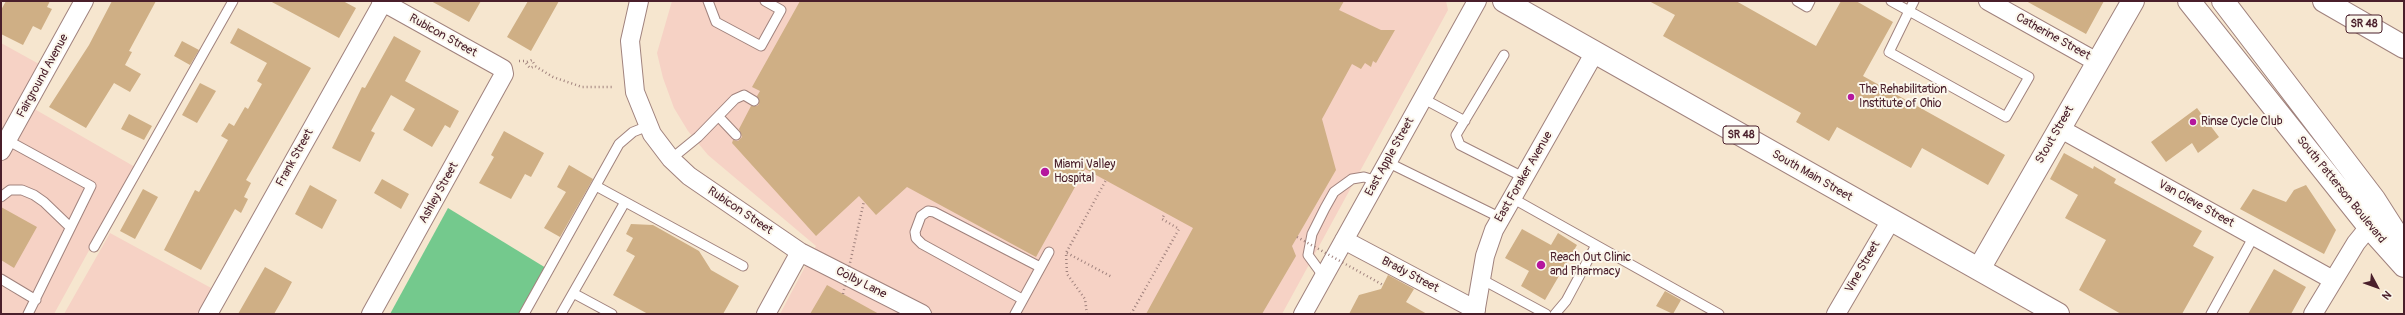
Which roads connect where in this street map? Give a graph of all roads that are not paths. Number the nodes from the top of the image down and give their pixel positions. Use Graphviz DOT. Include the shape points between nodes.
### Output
graph roads {
  1 [pos="84,1"];
  2 [pos="232,1"];
  3 [pos="639,1"];
  4 [pos="708,1"];
  5 [pos="765,1"];
  6 [pos="1477,1"];
  7 [pos="1504,1"];
  8 [pos="1797,1"];
  9 [pos="1810,1"];
  10 [pos="1891,1"];
  11 [pos="1914,1"];
  12 [pos="1989,1"];
  13 [pos="2133,1"];
  14 [pos="2189,1"];
  15 [pos="2223,1"];
  16 [pos="2324,1"];
  17 [pos="382,2"];
  18 [pos="1909,11"];
  19 [pos="2403,42"];
  20 [pos="1595,52"];
  21 [pos="1504,55"];
  22 [pos="2097,62"];
  23 [pos="511,67"];
  24 [pos="1422,98"];
  25 [pos="754,101"];
  26 [pos="719,117"];
  27 [pos="1464,121"];
  28 [pos="648,126"];
  29 [pos="2059,128"];
  30 [pos="736,135"];
  31 [pos="4,145"];
  32 [pos="1387,162"];
  33 [pos="676,164"];
  34 [pos="1523,176"];
  35 [pos="1377,181"];
  36 [pos="596,186"];
  37 [pos="1,197"];
  38 [pos="1512,198"];
  39 [pos="625,202"];
  40 [pos="1501,218"];
  41 [pos="1891,220"];
  42 [pos="2369,227"];
  43 [pos="70,228"];
  44 [pos="2254,236"];
  45 [pos="1344,240"];
  46 [pos="1596,245"];
  47 [pos="2404,246"];
  48 [pos="94,247"];
  49 [pos="800,252"];
  50 [pos="1048,252"];
  51 [pos="743,266"];
  52 [pos="2404,266"];
  53 [pos="1040,267"];
  54 [pos="1979,269"];
  55 [pos="1324,277"];
  56 [pos="1,279"];
  57 [pos="1481,279"];
  58 [pos="2333,280"];
  59 [pos="573,292"];
  60 [pos="1022,299"];
  61 [pos="36,300"];
  62 [pos="1476,312"];
  63 [pos="28,314"];
  64 [pos="208,314"];
  65 [pos="371,314"];
  66 [pos="524,314"];
  67 [pos="561,314"];
  68 [pos="612,314"];
  69 [pos="766,314"];
  70 [pos="920,314"];
  71 [pos="1015,314"];
  72 [pos="1303,314"];
  73 [pos="1546,314"];
  74 [pos="1555,314"];
  75 [pos="1719,314"];
  76 [pos="1836,314"];
  77 [pos="2058,314"];
  78 [pos="2211,314"];
  79 [pos="2312,314"];
  1 -- 31 [label="street, Fairground Avenue"];
  2 -- 48 [label="lane"];
  3 -- 28 [label="street" via="630,41 631,64 635,92"];
  4 -- 5 [label="lane" via="716,22 761,46 781,10"];
  6 -- 24 [label="street, East Apple Street"];
  7 -- 20 [label="main road, South Main Street / SR 48"];
  8 -- 9 [label="lane" via="1807,7"];
  10 -- 18 [label="lane"];
  11 -- 18 [label="lane"];
  12 -- 22 [label="street, Catherine Street"];
  13 -- 22 [label="main road, Stout Street"];
  14 -- 42 [label="main road, South Patterson Boulevard"];
  15 -- 47 [label="main road, South Patterson Boulevard" via="2374,199"];
  16 -- 19 [label="main road, SR 48"];
  17 -- 23 [label="street, Rubicon Street" via="496,64"];
  17 -- 64 [label="street, Frank Street"];
  18 -- 18 [label="lane" via="1889,52 2006,117 2029,77"];
  20 -- 34 [label="street, East Foraker Avenue"];
  20 -- 41 [label="main road, South Main Street / SR 48"];
  21 -- 27 [label="lane"];
  22 -- 29 [label="main road, Stout Street"];
  23 -- 65 [label="street, Ashley Street"];
  24 -- 27 [label="lane"];
  24 -- 32 [label="street, East Apple Street"];
  25 -- 26 [label="lane" via="744,95 739,96"];
  26 -- 30 [label="lane"];
  26 -- 33 [label="lane"];
  27 -- 34 [label="lane" via="1456,135 1460,145"];
  28 -- 33 [label="street"];
  28 -- 36 [label="lane" via="633,132 619,144"];
  29 -- 44 [label="street, Van Cleve Street"];
  29 -- 54 [label="main road, Stout Street"];
  31 -- 43 [label="lane" via="91,186"];
  32 -- 35 [label="street, East Apple Street"];
  32 -- 40 [label="lane"];
  33 -- 49 [label="street, Rubicon Street"];
  34 -- 38 [label="street, East Foraker Avenue"];
  35 -- 45 [label="street, East Apple Street"];
  35 -- 55 [label="lane" via="1358,178 1342,184 1325,208 1309,243 1308,255"];
  36 -- 39 [label="lane"];
  36 -- 66 [label="lane"];
  37 -- 43 [label="lane" via="10,190 22,190 34,195"];
  38 -- 40 [label="street, East Foraker Avenue"];
  38 -- 46 [label="lane"];
  39 -- 51 [label="lane"];
  39 -- 59 [label="lane"];
  40 -- 57 [label="street, East Foraker Avenue" via="1484,256"];
  41 -- 54 [label="main road, South Main Street / SR 48"];
  41 -- 76 [label="street, Vine Street"];
  42 -- 52 [label="main road, South Patterson Boulevard"];
  42 -- 58 [label="street"];
  43 -- 61 [label="lane"];
  44 -- 58 [label="street, Van Cleve Street"];
  44 -- 78 [label="lane"];
  45 -- 55 [label="street, East Apple Street"];
  45 -- 62 [label="street, Brady Street"];
  46 -- 74 [label="lane" via="1566,301"];
  46 -- 75 [label="lane"];
  49 -- 69 [label="street"];
  49 -- 70 [label="street, Colby Lane"];
  50 -- 53 [label="lane"];
  53 -- 60 [label="lane"];
  53 -- 60 [label="lane" via="934,212 928,211 921,216 915,232 916,238 922,244"];
  54 -- 77 [label="main road, South Main Street / SR 48"];
  55 -- 72 [label="street, East Apple Street"];
  56 -- 61 [label="lane"];
  57 -- 62 [label="street, East Foraker Avenue"];
  57 -- 73 [label="lane"];
  58 -- 79 [label="street"];
  59 -- 67 [label="lane"];
  59 -- 68 [label="lane"];
  60 -- 71 [label="lane"];
  61 -- 63 [label="lane"];
}
